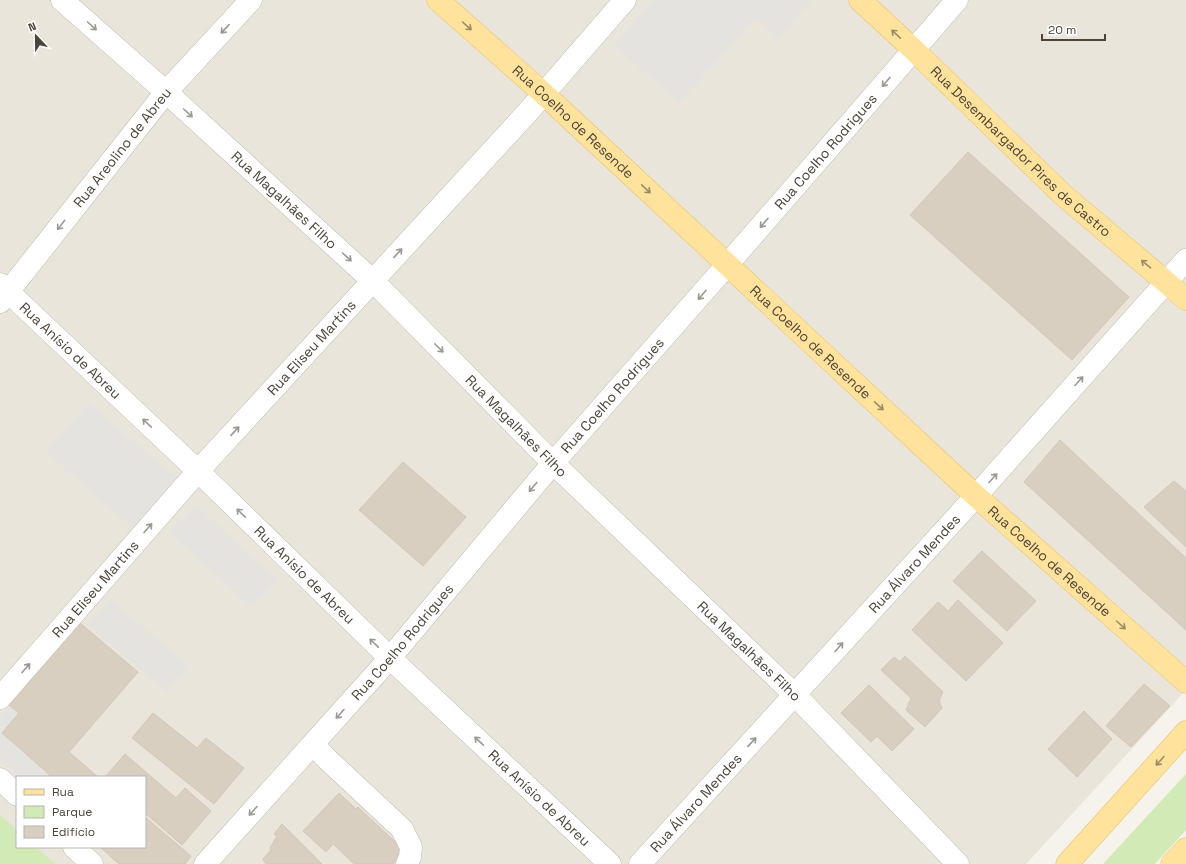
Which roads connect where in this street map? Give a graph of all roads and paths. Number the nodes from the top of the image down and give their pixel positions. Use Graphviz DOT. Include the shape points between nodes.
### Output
graph roads {
  1 [pos="62,0"];
  2 [pos="251,0"];
  3 [pos="438,0"];
  4 [pos="625,0"];
  5 [pos="860,0"];
  6 [pos="957,0"];
  7 [pos="914,50"];
  8 [pos="166,92"];
  9 [pos="544,94"];
  10 [pos="1186,260"];
  11 [pos="728,265"];
  12 [pos="373,281"];
  13 [pos="1167,282"];
  14 [pos="3,293"];
  15 [pos="1186,299"];
  16 [pos="553,464"];
  17 [pos="198,472"];
  18 [pos="976,496"];
  19 [pos="390,658"];
  20 [pos="1186,682"];
  21 [pos="795,695"];
  22 [pos="0,698"];
  23 [pos="1186,732"];
  24 [pos="313,744"];
  25 [pos="0,779"];
  26 [pos="16,794"];
  27 [pos="75,848"];
  28 [pos="1186,849"];
  29 [pos="92,864"];
  30 [pos="205,864"];
  31 [pos="407,864"];
  32 [pos="610,864"];
  33 [pos="640,864"];
  34 [pos="958,864"];
  35 [pos="1067,864"];
  36 [pos="1172,864"];
  1 -- 8 [label="street, Rua Magalhães Filho, one-way"];
  2 -- 8 [label="street, Rua Areolino de Abreu, one-way"];
  3 -- 9 [label="main road, Rua Coelho de Resende, one-way"];
  4 -- 9 [label="street, Rua Eliseu Martins"];
  7 -- 5 [label="main road, Rua Desembargador Pires de Castro, one-way"];
  6 -- 7 [label="street, Rua Coelho Rodrigues"];
  7 -- 11 [label="street, Rua Coelho Rodrigues, one-way"];
  13 -- 7 [label="main road, Rua Desembargador Pires de Castro, one-way" via="1062,194"];
  8 -- 12 [label="street, Rua Magalhães Filho, one-way"];
  8 -- 14 [label="street, Rua Areolino de Abreu, one-way"];
  9 -- 11 [label="main road, Rua Coelho de Resende, one-way"];
  12 -- 9 [label="street, Rua Eliseu Martins, one-way"];
  10 -- 13 [label="street, Rua Álvaro Mendes"];
  11 -- 16 [label="street, Rua Coelho Rodrigues, one-way"];
  11 -- 18 [label="main road, Rua Coelho de Resende, one-way"];
  12 -- 16 [label="street, Rua Magalhães Filho, one-way"];
  17 -- 12 [label="street, Rua Eliseu Martins, one-way"];
  13 -- 15 [label="main road, Rua Desembargador Pires de Castro"];
  18 -- 13 [label="street, Rua Álvaro Mendes, one-way"];
  17 -- 14 [label="street, Rua Anísio de Abreu, one-way"];
  16 -- 19 [label="street, Rua Coelho Rodrigues, one-way"];
  16 -- 21 [label="street, Rua Magalhães Filho"];
  19 -- 17 [label="street, Rua Anísio de Abreu, one-way"];
  22 -- 17 [label="street, Rua Eliseu Martins, one-way"];
  18 -- 20 [label="main road, Rua Coelho de Resende, one-way"];
  21 -- 18 [label="street, Rua Álvaro Mendes, one-way"];
  19 -- 24 [label="street, Rua Coelho Rodrigues, one-way"];
  32 -- 19 [label="street, Rua Anísio de Abreu, one-way"];
  33 -- 21 [label="street, Rua Álvaro Mendes, one-way"];
  21 -- 34 [label="street, Rua Magalhães Filho"];
  23 -- 35 [label="main road, one-way"];
  24 -- 30 [label="street, Rua Coelho Rodrigues, one-way"];
  24 -- 31 [label="street" via="402,829 411,847"];
  25 -- 26 [label="street"];
  27 -- 29 [label="street"];
  28 -- 36 [label="main road"];
}
